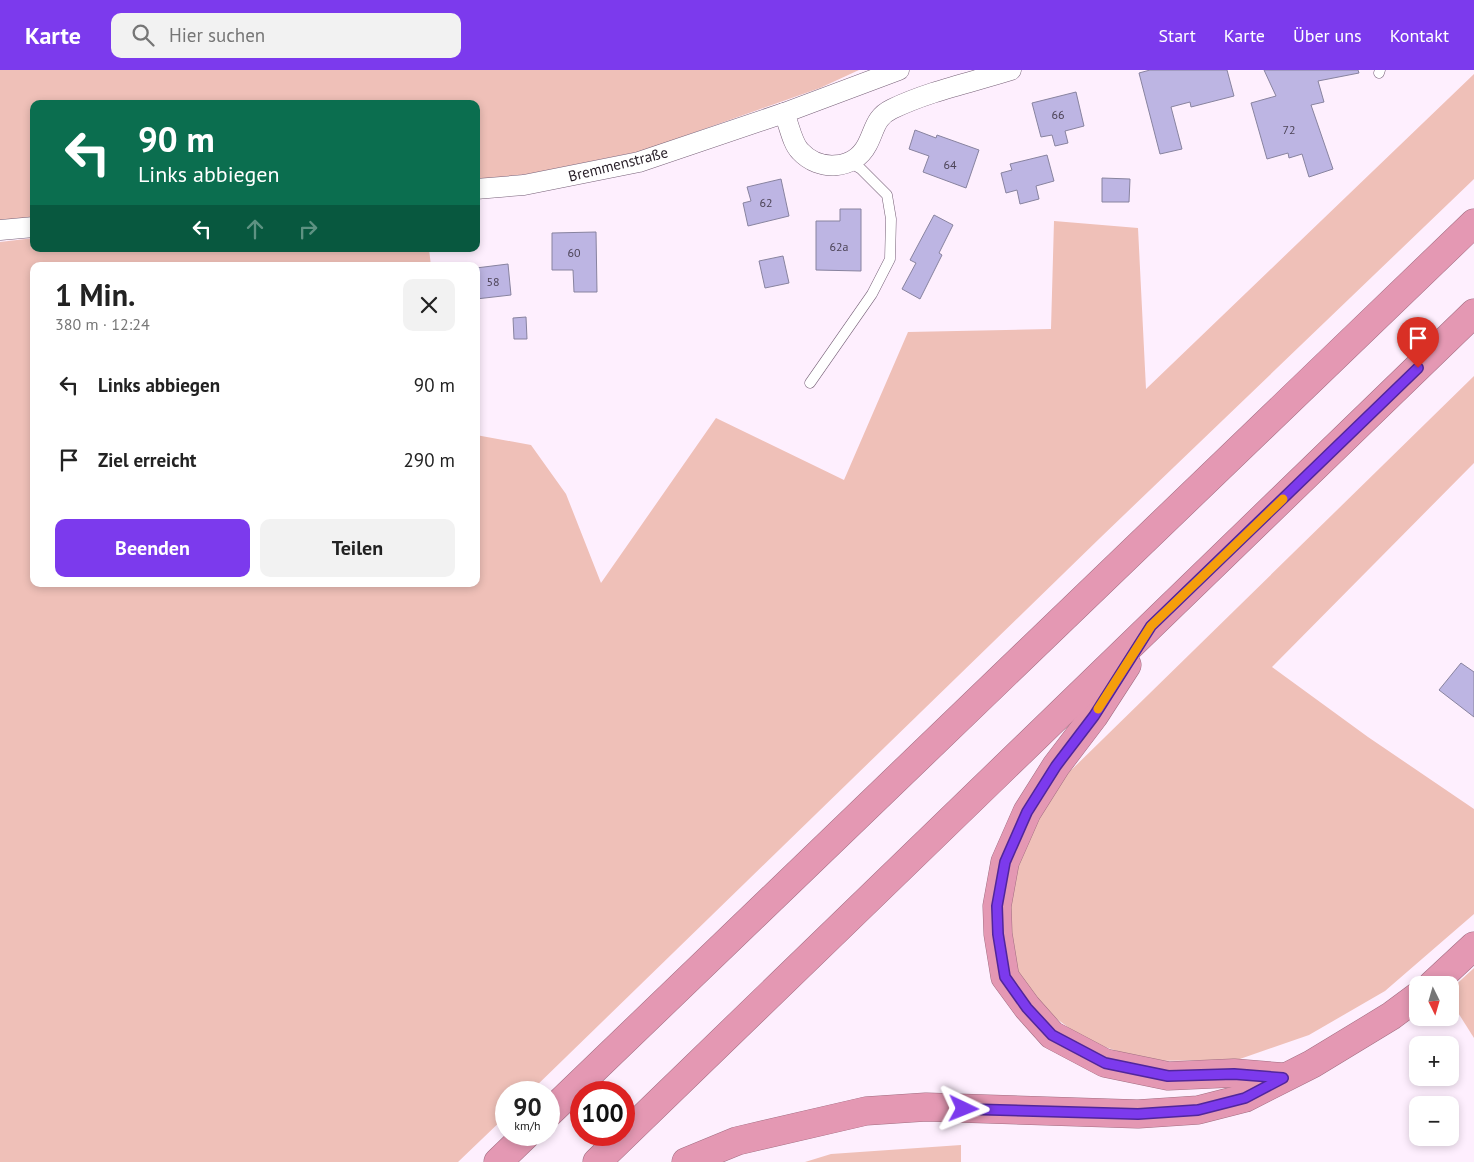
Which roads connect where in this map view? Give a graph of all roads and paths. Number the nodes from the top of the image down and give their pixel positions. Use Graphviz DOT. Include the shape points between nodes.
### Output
graph roads {
  1 [pos="899,70"];
  2 [pos="1012,70"];
  3 [pos="784,113"];
  4 [pos="849,162"];
  5 [pos="480,189"];
  6 [pos="1474,223"];
  7 [pos="30,227"];
  8 [pos="0,230"];
  9 [pos="1474,313"];
  10 [pos="810,382"];
  11 [pos="1151,626"];
  12 [pos="1474,946"];
  13 [pos="1442,976"];
  14 [pos="1409,1002"];
  15 [pos="1283,1078"];
  16 [pos="560,1102"];
  17 [pos="515,1146"];
  18 [pos="498,1162"];
  19 [pos="597,1162"];
  20 [pos="686,1162"];
  1 -- 3 [label="street, Bremmenstraße"];
  2 -- 4 [label="street" via="891,109 874,124 867,145"];
  3 -- 4 [label="street" via="798,150 810,161 829,166"];
  3 -- 5 [label="street, Bremmenstraße" via="639,162 524,185"];
  4 -- 10 [label="lane" via="861,169 887,195 891,219 890,258 872,294"];
  6 -- 16 [label="highway"];
  7 -- 8 [label="street"];
  9 -- 11 [label="highway"];
  11 -- 15 [label="highway" via="1027,812 1005,862 997,906 1005,977 1052,1035 1105,1063 1168,1076 1234,1074"];
  11 -- 19 [label="highway"];
  12 -- 13 [label="highway"];
  14 -- 15 [label="highway" via="1353,1040"];
  15 -- 20 [label="highway" via="1245,1098 1198,1110 1138,1114 926,1108 866,1111 738,1141"];
  17 -- 18 [label="highway"];
}
